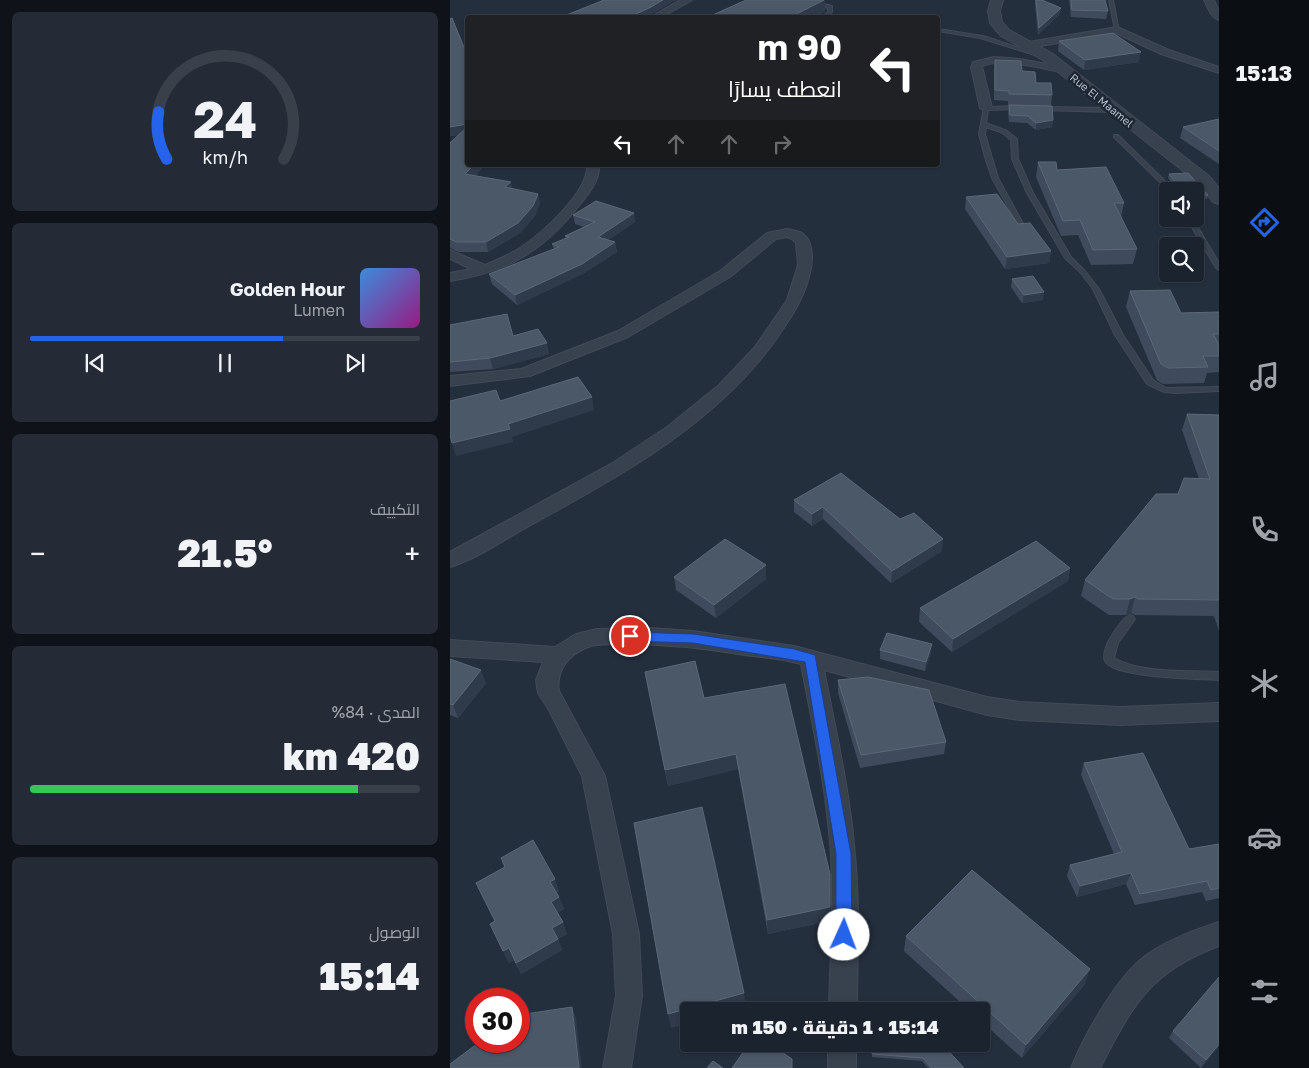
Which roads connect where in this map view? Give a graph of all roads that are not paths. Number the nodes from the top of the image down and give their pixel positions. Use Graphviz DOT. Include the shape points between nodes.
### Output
graph roads {
  1 [pos="687,0"];
  2 [pos="803,0"];
  3 [pos="997,0"];
  4 [pos="1111,0"];
  5 [pos="1209,0"];
  6 [pos="659,15"];
  7 [pos="826,15"];
  8 [pos="1219,17"];
  9 [pos="940,30"];
  10 [pos="1117,30"];
  11 [pos="1029,45"];
  12 [pos="1048,57"];
  13 [pos="1065,70"];
  14 [pos="1219,70"];
  15 [pos="986,108"];
  16 [pos="1028,108"];
  17 [pos="1037,108"];
  18 [pos="1113,110"];
  19 [pos="983,124"];
  20 [pos="1116,136"];
  21 [pos="593,167"];
  22 [pos="1163,182"];
  23 [pos="1219,199"];
  24 [pos="1195,227"];
  25 [pos="1024,231"];
  26 [pos="450,254"];
  27 [pos="1219,268"];
  28 [pos="484,270"];
  29 [pos="450,277"];
  30 [pos="450,381"];
  31 [pos="1219,389"];
  32 [pos="450,560"];
  33 [pos="1130,619"];
  34 [pos="450,648"];
  35 [pos="559,655"];
  36 [pos="811,658"];
  37 [pos="1219,676"];
  38 [pos="1219,712"];
  39 [pos="1219,934"];
  40 [pos="843,1002"];
  41 [pos="842,1052"];
  42 [pos="617,1068"];
  43 [pos="842,1068"];
  44 [pos="1085,1068"];
  1 -- 6 [label="street"];
  2 -- 7 [label="lane" via="830,7"];
  3 -- 11 [label="street, Rue El Maamel" via="994,11 996,23 1005,33"];
  4 -- 10 [label="lane"];
  5 -- 8 [label="street"];
  9 -- 12 [label="lane" via="981,37"];
  10 -- 11 [label="street"];
  10 -- 14 [label="street" via="1158,49"];
  11 -- 12 [label="street, Rue El Maamel"];
  12 -- 13 [label="street, Rue El Maamel"];
  13 -- 15 [label="street" via="1014,62 981,61 976,68"];
  13 -- 18 [label="street, Rue El Maamel"];
  15 -- 16 [label="lane"];
  15 -- 19 [label="lane"];
  17 -- 18 [label="lane"];
  18 -- 23 [label="street, Rue El Maamel" via="1202,179"];
  19 -- 25 [label="lane" via="982,134 995,178"];
  19 -- 31 [label="lane" via="1014,139 1015,159 1030,193 1068,258 1096,289 1119,335 1150,382 1164,390"];
  20 -- 22 [label="lane"];
  21 -- 28 [label="street" via="591,179 552,229 514,259"];
  24 -- 27 [label="lane"];
  26 -- 28 [label="street"];
  28 -- 29 [label="street"];
  30 -- 32 [label="street" via="524,373 565,358 623,334 669,308 725,274 772,236 792,234 804,244 806,259 794,300 749,364 723,389 686,421 638,455"];
  33 -- 37 [label="lane" via="1109,651 1109,660 1116,666"];
  34 -- 35 [label="street"];
  35 -- 36 [label="street" via="583,640 597,637 650,636 693,639"];
  35 -- 42 [label="street" via="547,680 549,693 593,776 626,934 629,996"];
  36 -- 38 [label="street" via="961,700 1020,711 1121,716"];
  36 -- 40 [label="street" via="843,854"];
  39 -- 44 [label="street" via="1175,952 1139,979"];
  41 -- 43 [label="street"];
}
